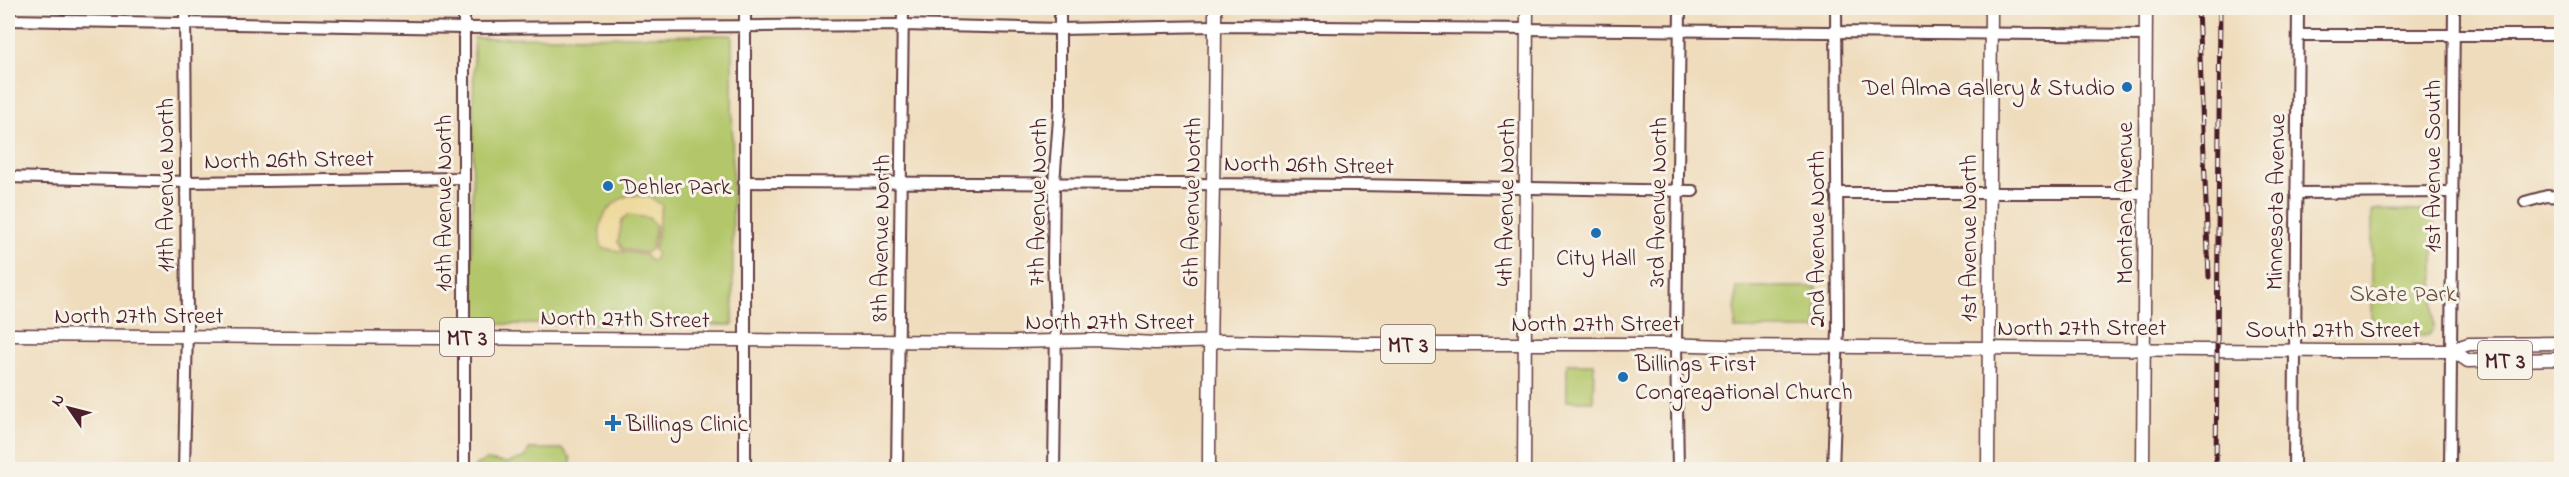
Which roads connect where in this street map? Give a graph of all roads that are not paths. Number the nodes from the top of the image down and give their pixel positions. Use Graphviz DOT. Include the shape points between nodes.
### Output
graph roads {
  1 [pos="185,8"];
  2 [pos="464,8"];
  3 [pos="745,8"];
  4 [pos="903,8"];
  5 [pos="1060,8"];
  6 [pos="1215,8"];
  7 [pos="1527,8"];
  8 [pos="1680,8"];
  9 [pos="1836,8"];
  10 [pos="1992,8"];
  11 [pos="2146,8"];
  12 [pos="2298,8"];
  13 [pos="2454,8"];
  14 [pos="8,20"];
  15 [pos="185,23"];
  16 [pos="903,25"];
  17 [pos="1215,26"];
  18 [pos="745,27"];
  19 [pos="464,28"];
  20 [pos="1060,29"];
  21 [pos="1680,29"];
  22 [pos="1527,30"];
  23 [pos="1836,30"];
  24 [pos="1991,33"];
  25 [pos="2454,34"];
  26 [pos="2145,35"];
  27 [pos="2298,35"];
  28 [pos="2562,35"];
  29 [pos="8,177"];
  30 [pos="464,178"];
  31 [pos="187,182"];
  32 [pos="744,182"];
  33 [pos="902,182"];
  34 [pos="1054,183"];
  35 [pos="1214,184"];
  36 [pos="1525,189"];
  37 [pos="1678,191"];
  38 [pos="1693,191"];
  39 [pos="1989,192"];
  40 [pos="2452,192"];
  41 [pos="1836,193"];
  42 [pos="2145,193"];
  43 [pos="2296,193"];
  44 [pos="2562,196"];
  45 [pos="2525,202"];
  46 [pos="8,335"];
  47 [pos="187,336"];
  48 [pos="463,337"];
  49 [pos="746,340"];
  50 [pos="1056,340"];
  51 [pos="898,341"];
  52 [pos="1208,342"];
  53 [pos="2562,343"];
  54 [pos="1526,344"];
  55 [pos="1676,344"];
  56 [pos="1836,347"];
  57 [pos="1988,348"];
  58 [pos="2145,348"];
  59 [pos="2213,350"];
  60 [pos="2452,350"];
  61 [pos="2295,351"];
  62 [pos="2562,359"];
  63 [pos="184,470"];
  64 [pos="464,470"];
  65 [pos="745,470"];
  66 [pos="897,470"];
  67 [pos="1054,470"];
  68 [pos="1209,470"];
  69 [pos="1524,470"];
  70 [pos="1678,470"];
  71 [pos="1833,470"];
  72 [pos="1988,470"];
  73 [pos="2143,470"];
  74 [pos="2294,470"];
  75 [pos="2450,470"];
  1 -- 15 [label="street, 11th Avenue North"];
  2 -- 19 [label="street, 10th Avenue North"];
  3 -- 18 [label="street"];
  4 -- 16 [label="street, 8th Avenue North"];
  5 -- 20 [label="street, 7th Avenue North"];
  6 -- 17 [label="main road, 6th Avenue North"];
  7 -- 22 [label="main road, 4th Avenue North"];
  8 -- 21 [label="street, 3rd Avenue North"];
  9 -- 23 [label="street, 2nd Avenue North"];
  10 -- 24 [label="main road, 1st Avenue North"];
  11 -- 26 [label="main road, Montana Avenue"];
  12 -- 27 [label="street, Minnesota Avenue"];
  13 -- 25 [label="street, 1st Avenue South"];
  14 -- 15 [label="street"];
  15 -- 19 [label="street"];
  15 -- 31 [label="street, 11th Avenue North"];
  16 -- 18 [label="street"];
  16 -- 20 [label="street"];
  16 -- 33 [label="street, 8th Avenue North"];
  17 -- 20 [label="street"];
  17 -- 22 [label="street"];
  17 -- 35 [label="main road, 6th Avenue North"];
  18 -- 19 [label="street"];
  18 -- 32 [label="street"];
  19 -- 30 [label="street, 10th Avenue North"];
  20 -- 34 [label="street, 7th Avenue North"];
  21 -- 22 [label="street"];
  21 -- 23 [label="street"];
  21 -- 37 [label="street, 3rd Avenue North"];
  22 -- 36 [label="main road, 4th Avenue North"];
  23 -- 24 [label="street"];
  23 -- 41 [label="street, 2nd Avenue North"];
  24 -- 26 [label="street"];
  24 -- 39 [label="main road, 1st Avenue North"];
  25 -- 27 [label="street"];
  25 -- 28 [label="street"];
  25 -- 40 [label="street, 1st Avenue South"];
  26 -- 42 [label="main road, Montana Avenue"];
  27 -- 43 [label="street, Minnesota Avenue"];
  29 -- 31 [label="street, North 26th Street"];
  30 -- 31 [label="street, North 26th Street"];
  30 -- 48 [label="street, 10th Avenue North"];
  31 -- 47 [label="street, 11th Avenue North"];
  32 -- 33 [label="street, North 26th Street"];
  32 -- 49 [label="street"];
  33 -- 34 [label="street, North 26th Street"];
  33 -- 51 [label="street, 8th Avenue North"];
  34 -- 35 [label="street, North 26th Street"];
  34 -- 50 [label="street, 7th Avenue North"];
  35 -- 36 [label="street, North 26th Street"];
  35 -- 52 [label="main road, 6th Avenue North"];
  36 -- 37 [label="street, North 26th Street"];
  36 -- 54 [label="main road, 4th Avenue North"];
  37 -- 38 [label="street, North 26th Street"];
  37 -- 55 [label="street, 3rd Avenue North"];
  39 -- 41 [label="street"];
  39 -- 42 [label="street"];
  39 -- 57 [label="main road, 1st Avenue North"];
  40 -- 43 [label="street"];
  40 -- 60 [label="street, 1st Avenue South"];
  41 -- 56 [label="street, 2nd Avenue North"];
  42 -- 58 [label="main road, Montana Avenue"];
  43 -- 61 [label="street, Minnesota Avenue"];
  44 -- 45 [label="street"];
  46 -- 47 [label="main road, North 27th Street / MT 3"];
  47 -- 48 [label="main road, North 27th Street / MT 3"];
  47 -- 63 [label="street, 11th Avenue North"];
  48 -- 49 [label="main road, North 27th Street / MT 3"];
  48 -- 64 [label="street, 10th Avenue North"];
  49 -- 51 [label="main road, North 27th Street / MT 3"];
  49 -- 65 [label="street"];
  50 -- 51 [label="main road, North 27th Street / MT 3"];
  50 -- 52 [label="main road, North 27th Street / MT 3"];
  50 -- 67 [label="street, 7th Avenue North"];
  51 -- 66 [label="street, 8th Avenue North"];
  52 -- 54 [label="main road, North 27th Street / MT 3"];
  52 -- 68 [label="main road, 6th Avenue North"];
  53 -- 60 [label="main road, South 27th Street" via="2469,344"];
  54 -- 55 [label="main road, North 27th Street / MT 3"];
  54 -- 69 [label="main road, 4th Avenue North"];
  55 -- 56 [label="main road, North 27th Street / MT 3"];
  55 -- 70 [label="street, 3rd Avenue North"];
  56 -- 57 [label="main road, North 27th Street / MT 3"];
  56 -- 71 [label="street, 2nd Avenue North"];
  57 -- 58 [label="main road, North 27th Street / MT 3"];
  57 -- 72 [label="main road, 1st Avenue North"];
  58 -- 59 [label="main road, North 27th Street / MT 3"];
  58 -- 73 [label="main road, Montana Avenue"];
  59 -- 61 [label="main road, South 27th Street / MT 3"];
  60 -- 61 [label="main road, South 27th Street / MT 3"];
  60 -- 62 [label="main road, South 27th Street / MT 3" via="2468,361"];
  60 -- 75 [label="street, 1st Avenue South"];
  61 -- 74 [label="street, Minnesota Avenue"];
}
